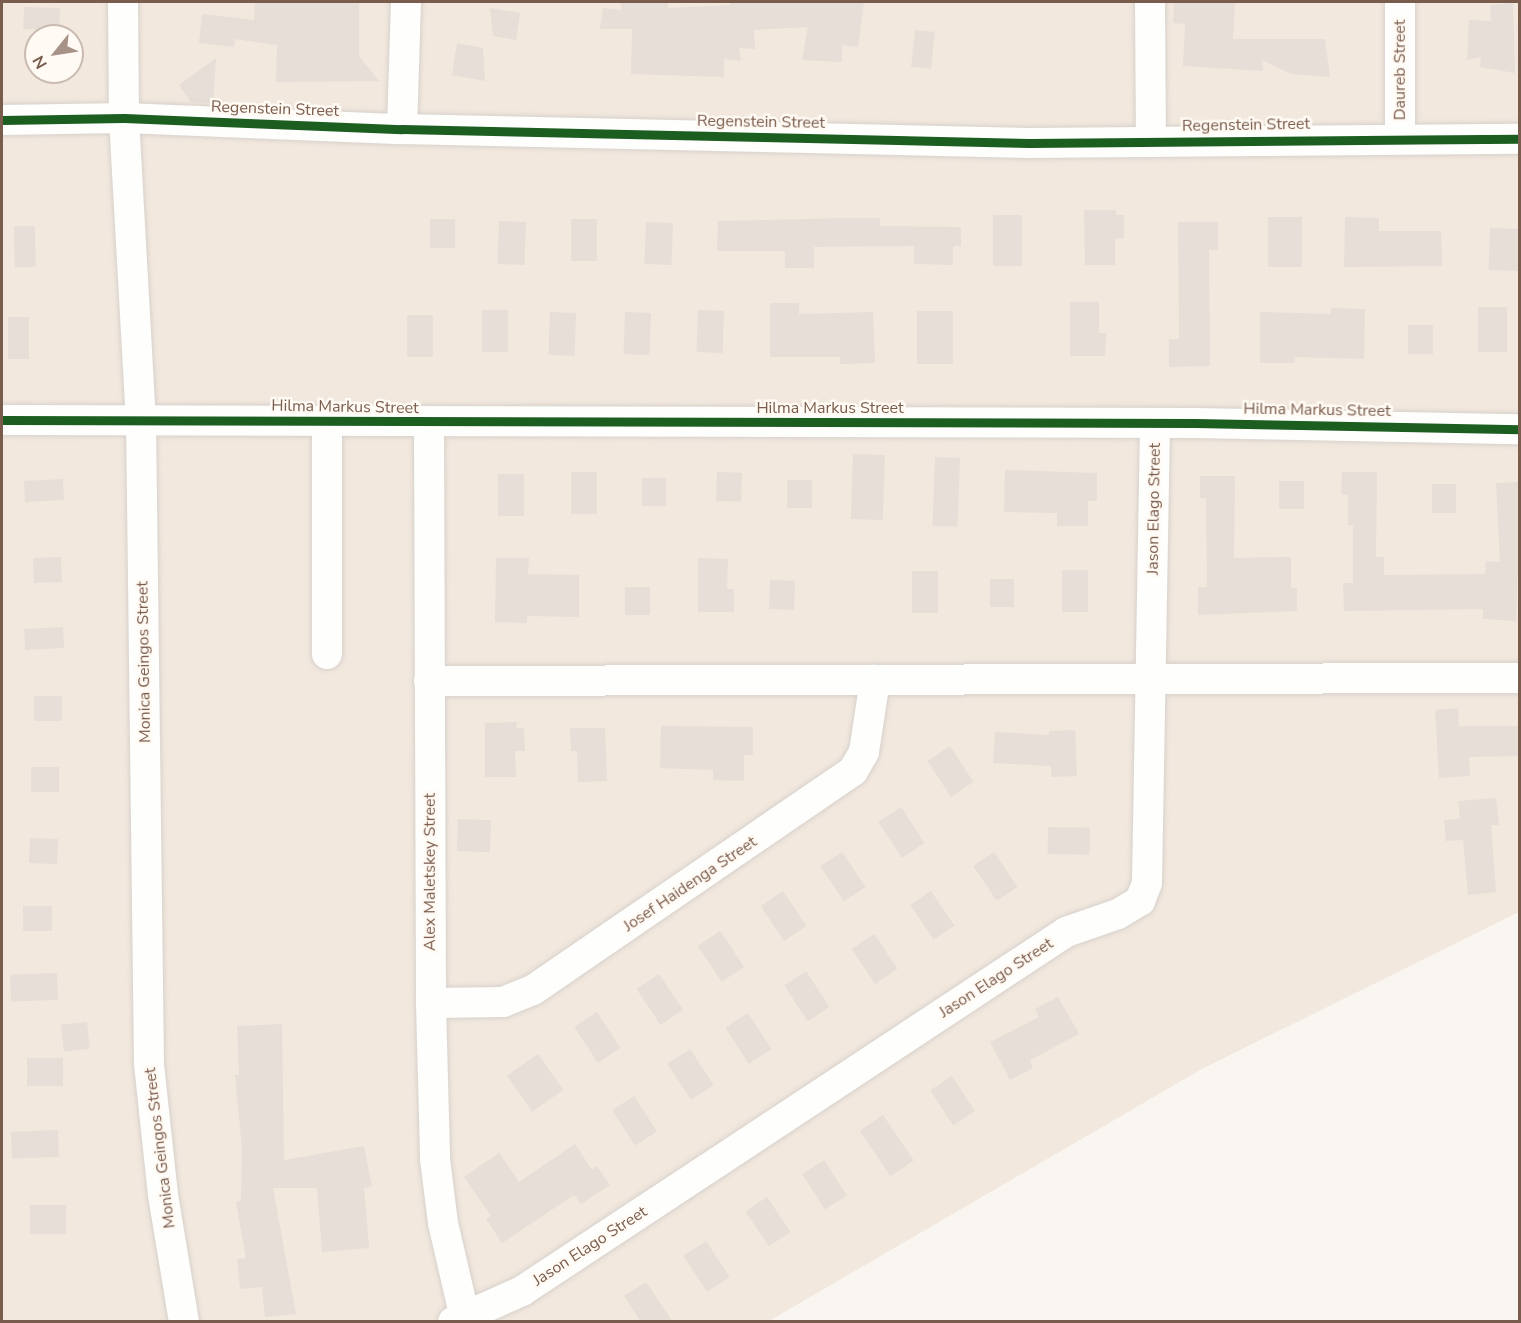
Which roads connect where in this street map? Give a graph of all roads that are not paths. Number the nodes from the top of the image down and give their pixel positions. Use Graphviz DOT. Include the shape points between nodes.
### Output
graph roads {
  1 [pos="123,2"];
  2 [pos="406,2"];
  3 [pos="1150,2"];
  4 [pos="1401,2"];
  5 [pos="124,118"];
  6 [pos="2,120"];
  7 [pos="402,129"];
  8 [pos="1400,138"];
  9 [pos="1520,139"];
  10 [pos="1151,142"];
  11 [pos="141,419"];
  12 [pos="2,420"];
  13 [pos="327,421"];
  14 [pos="429,423"];
  15 [pos="1155,423"];
  16 [pos="1520,429"];
  17 [pos="327,654"];
  18 [pos="1520,678"];
  19 [pos="1151,679"];
  20 [pos="875,680"];
  21 [pos="429,681"];
  22 [pos="431,1003"];
  23 [pos="459,1320"];
  24 [pos="184,1322"];
  1 -- 5 [label="street, Monica Geingos Street"];
  2 -- 7 [label="street"];
  3 -- 10 [label="street"];
  4 -- 8 [label="street, Daureb Street"];
  5 -- 6 [label="street, Regenstein Street"];
  5 -- 7 [label="street, Regenstein Street"];
  5 -- 11 [label="street, Monica Geingos Street"];
  7 -- 10 [label="street, Regenstein Street" via="1029,143"];
  8 -- 9 [label="street, Regenstein Street"];
  8 -- 10 [label="street, Regenstein Street"];
  11 -- 12 [label="street, Hilma Markus Street"];
  11 -- 13 [label="street, Hilma Markus Street"];
  11 -- 24 [label="street, Monica Geingos Street" via="149,1064"];
  13 -- 14 [label="street, Hilma Markus Street"];
  13 -- 17 [label="street"];
  14 -- 15 [label="street, Hilma Markus Street"];
  14 -- 21 [label="street, Alex Maletskey Street"];
  15 -- 16 [label="street, Hilma Markus Street"];
  15 -- 19 [label="street, Jason Elago Street"];
  18 -- 19 [label="street"];
  19 -- 20 [label="street"];
  19 -- 23 [label="street, Jason Elago Street" via="1147,883 1140,901 1118,914 1066,932 522,1291"];
  20 -- 21 [label="street"];
  20 -- 22 [label="street, Josef Haidenga Street" via="864,752 853,771 533,990 503,1002"];
  21 -- 22 [label="street, Alex Maletskey Street"];
  22 -- 23 [label="street, Alex Maletskey Street" via="435,1159"];
}
